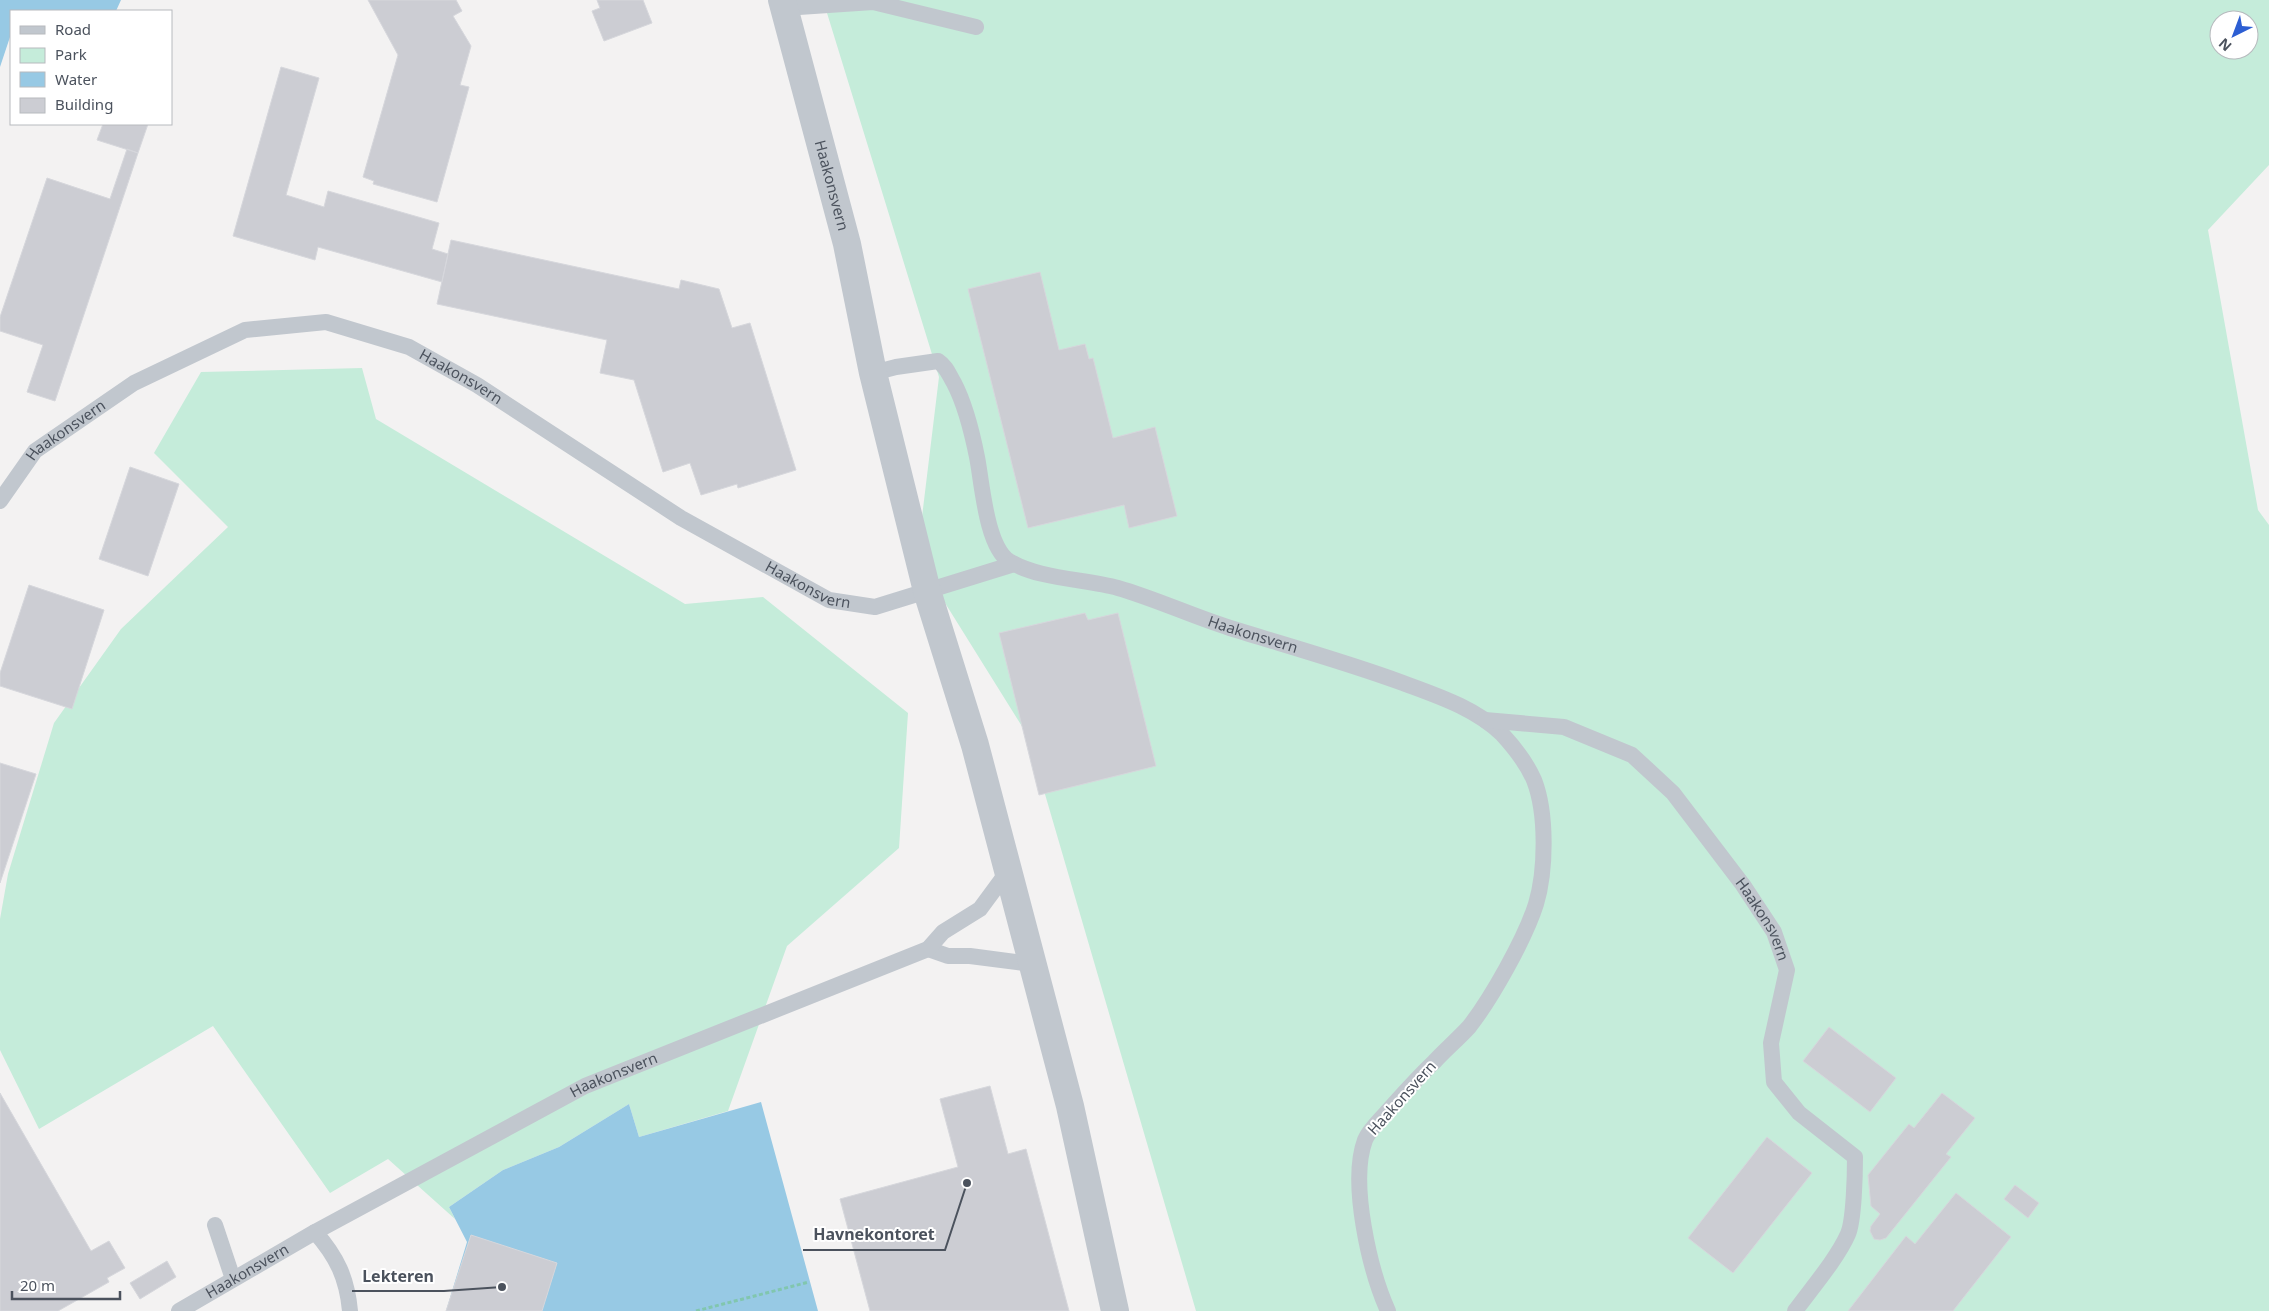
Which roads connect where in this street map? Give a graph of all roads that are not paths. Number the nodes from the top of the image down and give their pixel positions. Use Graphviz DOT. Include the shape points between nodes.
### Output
graph roads {
  1 [pos="783,4"];
  2 [pos="976,27"];
  3 [pos="873,373"];
  4 [pos="0,501"];
  5 [pos="1014,564"];
  6 [pos="927,591"];
  7 [pos="1485,720"];
  8 [pos="1008,871"];
  9 [pos="928,949"];
  10 [pos="1032,964"];
  11 [pos="216,1225"];
  12 [pos="315,1232"];
  13 [pos="233,1279"];
  14 [pos="179,1311"];
  15 [pos="350,1311"];
  16 [pos="1116,1311"];
  17 [pos="1388,1311"];
  18 [pos="1795,1311"];
  1 -- 2 [label="lane" via="874,2"];
  1 -- 3 [label="street, Haakonsvern" via="847,244"];
  3 -- 5 [label="lane" via="938,361 945,366 963,399 990,526 1004,558"];
  3 -- 6 [label="street, Haakonsvern"];
  4 -- 6 [label="lane, Haakonsvern" via="36,451 134,383 244,330 326,322 408,347 468,380 681,518 829,600 875,607"];
  5 -- 6 [label="lane, Haakonsvern"];
  5 -- 7 [label="lane, Haakonsvern" via="1118,588 1226,627 1355,665 1460,705"];
  6 -- 8 [label="street, Haakonsvern" via="975,745"];
  7 -- 17 [label="lane, Haakonsvern" via="1503,735 1533,779 1540,802 1542,874 1536,904 1494,990 1468,1028 1366,1136 1359,1179 1366,1236 1378,1288"];
  7 -- 18 [label="lane, Haakonsvern" via="1564,728 1632,755 1673,793 1743,885 1774,932 1787,970 1771,1043 1774,1082 1799,1113 1855,1157 1856,1177 1848,1234"];
  8 -- 9 [label="lane, Haakonsvern" via="980,909 943,932"];
  8 -- 10 [label="street, Haakonsvern"];
  9 -- 10 [label="lane" via="948,956"];
  9 -- 12 [label="lane, Haakonsvern" via="585,1086"];
  10 -- 16 [label="street, Haakonsvern" via="1070,1106"];
  11 -- 13 [label="lane"];
  12 -- 13 [label="lane, Haakonsvern"];
  12 -- 15 [label="lane" via="328,1247 348,1286"];
  13 -- 14 [label="lane, Haakonsvern"];
}
